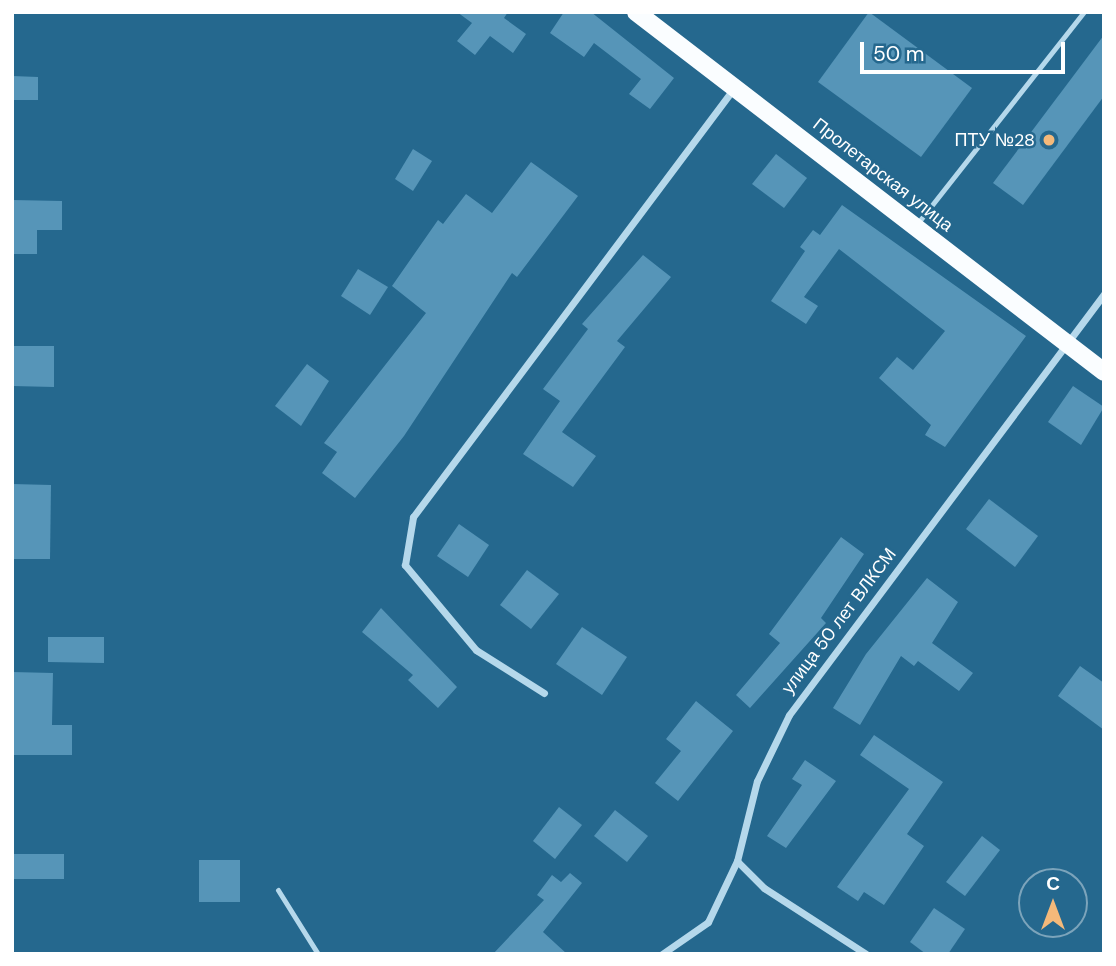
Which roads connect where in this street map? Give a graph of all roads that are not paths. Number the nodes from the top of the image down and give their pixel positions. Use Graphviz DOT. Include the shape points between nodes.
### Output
graph roads {
  1 [pos="636,12"];
  2 [pos="1084,12"];
  3 [pos="734,88"];
  4 [pos="916,226"];
  5 [pos="1104,293"];
  6 [pos="1065,344"];
  7 [pos="1104,372"];
  8 [pos="544,693"];
  9 [pos="737,861"];
  10 [pos="278,890"];
  11 [pos="858,946"];
  12 [pos="318,954"];
  13 [pos="662,954"];
  14 [pos="852,954"];
  15 [pos="866,954"];
  1 -- 3 [label="main road, Пролетарская улица"];
  2 -- 4 [label="lane"];
  3 -- 4 [label="main road, Пролетарская улица"];
  3 -- 8 [label="street" via="414,517 405,565 476,650"];
  4 -- 6 [label="main road, Пролетарская улица"];
  5 -- 6 [label="street, улица 50 лет ВЛКСМ"];
  6 -- 7 [label="main road, Пролетарская улица"];
  6 -- 9 [label="street, улица 50 лет ВЛКСМ" via="789,715 757,781"];
  9 -- 11 [label="street" via="764,888"];
  9 -- 13 [label="street, улица 50 лет ВЛКСМ" via="708,922"];
  10 -- 12 [label="lane"];
  11 -- 14 [label="street"];
  11 -- 15 [label="street"];
}
